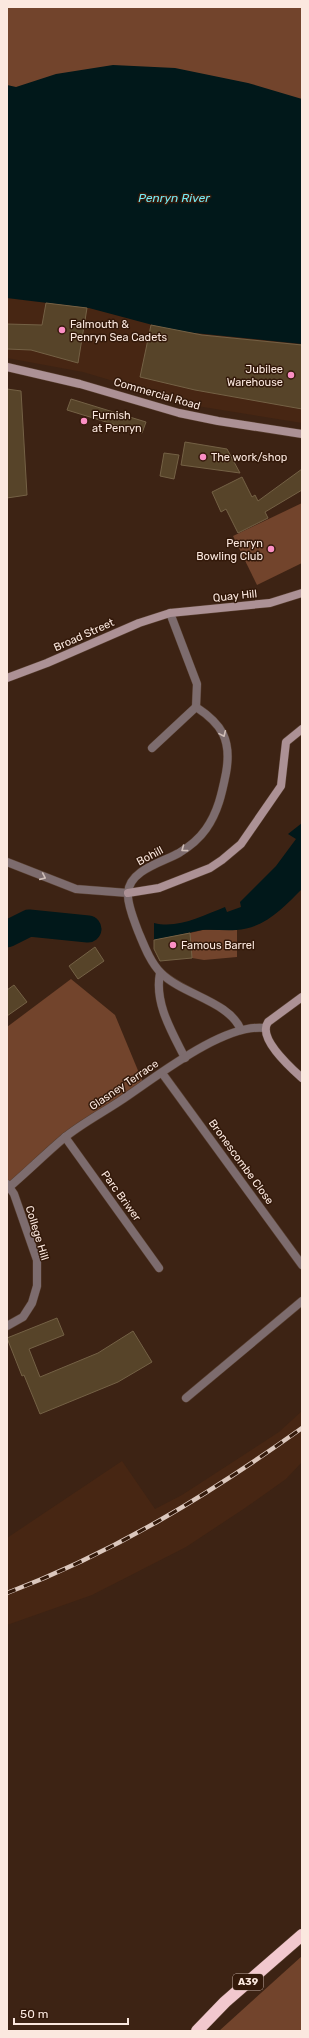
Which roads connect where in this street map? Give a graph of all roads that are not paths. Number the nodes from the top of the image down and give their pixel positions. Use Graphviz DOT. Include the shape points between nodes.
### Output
graph roads {
  1 [pos="7,367"];
  2 [pos="302,434"];
  3 [pos="302,593"];
  4 [pos="170,613"];
  5 [pos="7,678"];
  6 [pos="196,707"];
  7 [pos="302,729"];
  8 [pos="152,748"];
  9 [pos="7,862"];
  10 [pos="128,893"];
  11 [pos="160,973"];
  12 [pos="302,997"];
  13 [pos="265,1028"];
  14 [pos="241,1030"];
  15 [pos="185,1058"];
  16 [pos="162,1073"];
  17 [pos="302,1078"];
  18 [pos="65,1137"];
  19 [pos="8,1186"];
  20 [pos="302,1265"];
  21 [pos="159,1268"];
  22 [pos="302,1301"];
  23 [pos="7,1326"];
  24 [pos="186,1398"];
  25 [pos="302,1935"];
  26 [pos="197,2031"];
  1 -- 2 [label="street, Commercial Road" via="80,384 179,413"];
  3 -- 4 [label="street, Quay Hill" via="270,603"];
  4 -- 5 [label="street, Broad Street" via="139,623"];
  4 -- 6 [label="street" via="197,684"];
  6 -- 8 [label="street"];
  6 -- 10 [label="street, Bohill, one-way" via="209,715 221,729 228,750 217,810 198,838 179,853 141,872 133,881"];
  7 -- 10 [label="street" via="286,742 281,786 241,844 210,868 160,888"];
  9 -- 10 [label="street, one-way" via="76,889"];
  10 -- 11 [label="street" via="131,910 143,942"];
  11 -- 14 [label="street" via="229,1014"];
  11 -- 15 [label="street" via="158,985 163,1007"];
  12 -- 13 [label="street" via="268,1022"];
  13 -- 14 [label="street, Glasney Terrace"];
  13 -- 17 [label="street" via="267,1038 273,1047"];
  14 -- 15 [label="street, Glasney Terrace"];
  15 -- 16 [label="street, Glasney Terrace"];
  16 -- 18 [label="street, Glasney Terrace"];
  16 -- 20 [label="street, Bronescombe Close"];
  18 -- 19 [label="street, Glasney Terrace"];
  18 -- 21 [label="street, Parc Briwer"];
  19 -- 23 [label="street, College Hill" via="14,1194 37,1260 37,1286 32,1303 23,1317"];
  22 -- 24 [label="street"];
  25 -- 26 [label="highway, A39" via="225,2002"];
}
